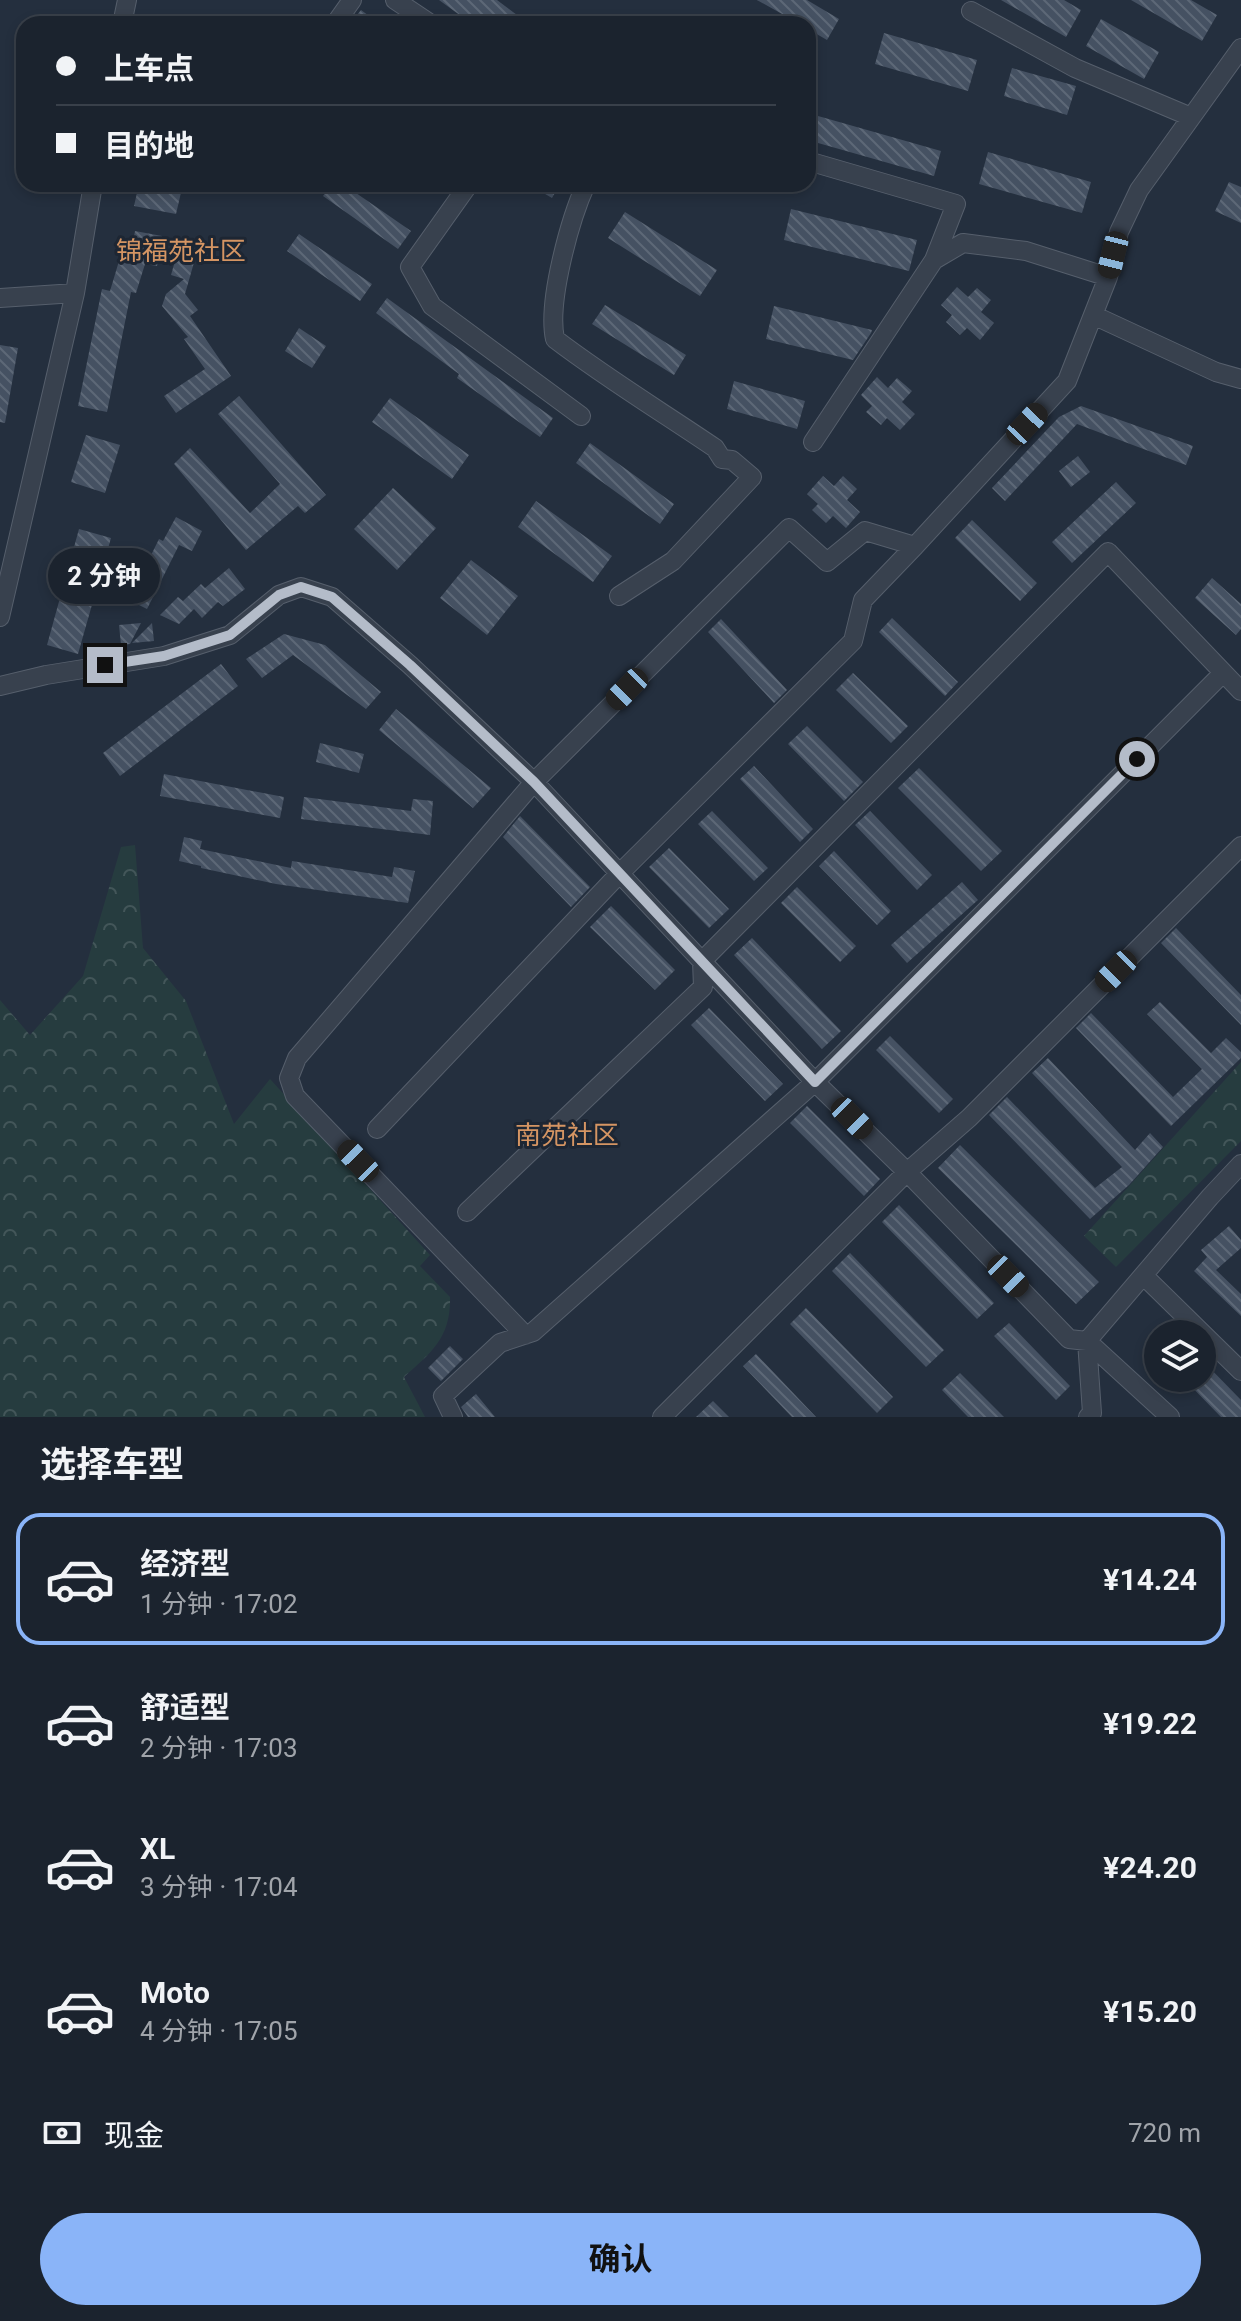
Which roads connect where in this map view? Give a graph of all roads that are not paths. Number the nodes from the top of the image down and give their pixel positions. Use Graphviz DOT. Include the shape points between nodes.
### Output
graph roads {
  1 [pos="395,0"];
  2 [pos="971,11"];
  3 [pos="419,16"];
  4 [pos="1241,48"];
  5 [pos="1191,117"];
  6 [pos="816,163"];
  7 [pos="92,192"];
  8 [pos="463,192"];
  9 [pos="583,192"];
  10 [pos="934,260"];
  11 [pos="1108,277"];
  12 [pos="75,293"];
  13 [pos="0,298"];
  14 [pos="1093,315"];
  15 [pos="1241,379"];
  16 [pos="581,416"];
  17 [pos="813,442"];
  18 [pos="915,546"];
  19 [pos="619,596"];
  20 [pos="0,617"];
  21 [pos="1223,673"];
  22 [pos="0,686"];
  23 [pos="1241,691"];
  24 [pos="534,782"];
  25 [pos="1241,846"];
  26 [pos="619,874"];
  27 [pos="702,961"];
  28 [pos="815,1082"];
  29 [pos="377,1129"];
  30 [pos="1241,1164"];
  31 [pos="907,1172"];
  32 [pos="467,1212"];
  33 [pos="1144,1276"];
  34 [pos="525,1335"];
  35 [pos="1087,1341"];
  36 [pos="1241,1371"];
  37 [pos="453,1417"];
  38 [pos="662,1417"];
  39 [pos="1088,1417"];
  40 [pos="1170,1417"];
  1 -- 3 [label="street"];
  2 -- 5 [label="street" via="1075,68"];
  4 -- 5 [label="street"];
  5 -- 11 [label="street" via="1139,190 1119,232"];
  6 -- 10 [label="street" via="956,204"];
  7 -- 12 [label="street"];
  8 -- 16 [label="street" via="410,267 432,306"];
  9 -- 19 [label="street" via="559,279 555,339 752,477 673,561"];
  10 -- 11 [label="street" via="963,243 1026,251"];
  10 -- 17 [label="street"];
  11 -- 14 [label="street"];
  12 -- 13 [label="street"];
  12 -- 20 [label="street"];
  14 -- 15 [label="street"];
  14 -- 18 [label="street" via="1067,381"];
  18 -- 24 [label="street" via="865,531 827,562 789,528"];
  18 -- 26 [label="street" via="863,600 853,641"];
  21 -- 23 [label="street"];
  21 -- 27 [label="street" via="1108,552"];
  21 -- 28 [label="street"];
  22 -- 24 [label="street" via="164,656 230,635 279,595 301,587 332,597"];
  24 -- 26 [label="street"];
  24 -- 34 [label="street" via="297,1058 289,1078 295,1096"];
  25 -- 31 [label="street" via="969,1118"];
  26 -- 27 [label="street"];
  26 -- 29 [label="street"];
  27 -- 28 [label="street"];
  27 -- 32 [label="street" via="703,987"];
  28 -- 31 [label="street"];
  28 -- 34 [label="street"];
  30 -- 33 [label="street"];
  31 -- 35 [label="street" via="1069,1339"];
  31 -- 38 [label="street"];
  33 -- 35 [label="street"];
  33 -- 36 [label="street"];
  34 -- 37 [label="street" via="500,1343 443,1396"];
  35 -- 39 [label="street" via="1092,1413"];
  35 -- 40 [label="street"];
}
